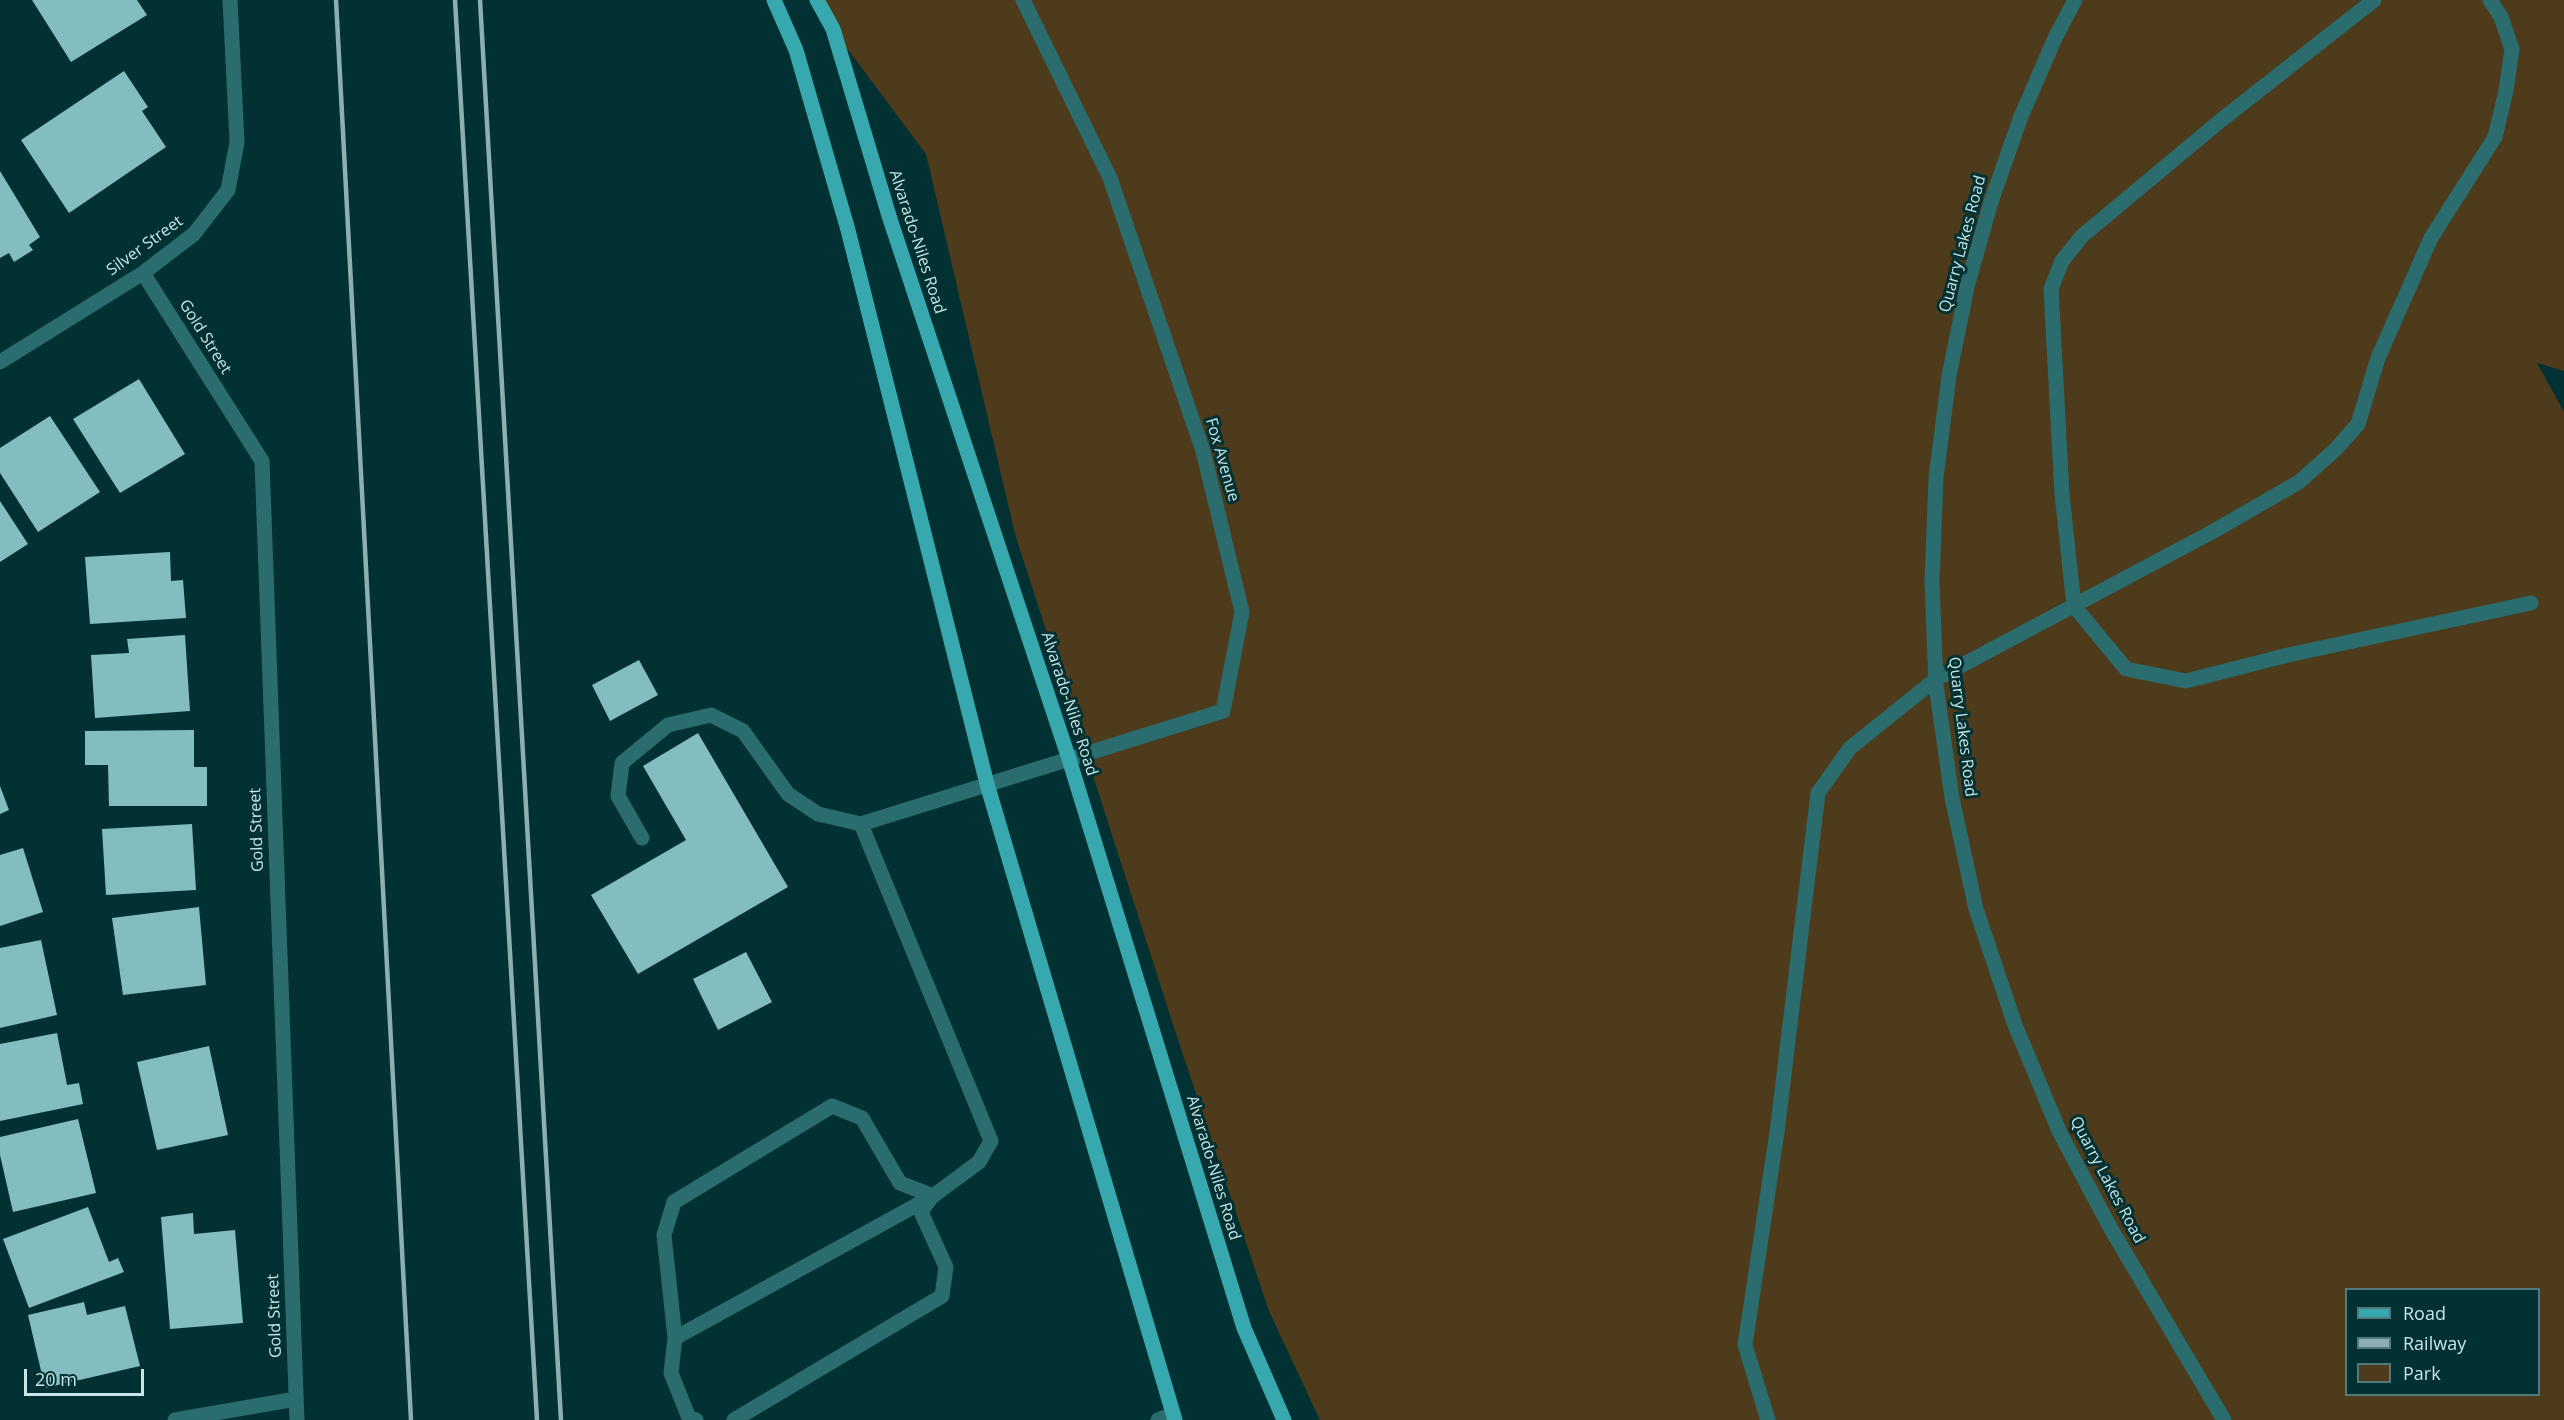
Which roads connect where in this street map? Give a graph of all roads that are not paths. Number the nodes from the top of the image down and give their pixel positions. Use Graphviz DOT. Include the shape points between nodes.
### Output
graph roads {
  1 [pos="230,0"];
  2 [pos="774,0"];
  3 [pos="817,0"];
  4 [pos="1023,0"];
  5 [pos="2075,0"];
  6 [pos="2374,0"];
  7 [pos="2490,0"];
  8 [pos="143,273"];
  9 [pos="0,362"];
  10 [pos="2531,603"];
  11 [pos="2074,606"];
  12 [pos="1936,679"];
  13 [pos="1069,759"];
  14 [pos="987,784"];
  15 [pos="861,824"];
  16 [pos="642,838"];
  17 [pos="933,1196"];
  18 [pos="675,1338"];
  19 [pos="296,1399"];
  20 [pos="1174,1417"];
  21 [pos="175,1420"];
  22 [pos="297,1420"];
  23 [pos="696,1420"];
  24 [pos="734,1420"];
  25 [pos="1158,1420"];
  26 [pos="1284,1420"];
  27 [pos="1768,1420"];
  28 [pos="2224,1420"];
  1 -- 8 [label="street, Silver Street" via="237,142 228,190 195,234"];
  2 -- 14 [label="main road" via="796,50 848,230"];
  3 -- 13 [label="main road, Alvarado-Niles Road" via="833,29 890,219"];
  4 -- 13 [label="street, Fox Avenue" via="1110,178 1203,451 1242,612 1223,711"];
  5 -- 12 [label="street, Quarry Lakes Road" via="2020,119 1967,287 1949,376 1936,478 1932,582"];
  6 -- 11 [label="street" via="2202,136 2082,237 2062,261 2051,289 2062,494"];
  7 -- 11 [label="street" via="2501,17 2512,49 2495,137 2431,238 2378,358 2358,424 2299,483"];
  8 -- 9 [label="street, Silver Street"];
  8 -- 19 [label="street, Gold Street" via="262,461"];
  10 -- 11 [label="street" via="2186,681 2126,669"];
  11 -- 12 [label="street"];
  12 -- 27 [label="street" via="1850,748 1818,793 1777,1132 1745,1345"];
  12 -- 28 [label="street, Quarry Lakes Road" via="1952,798 1976,909 2015,1025 2060,1133 2111,1229"];
  13 -- 14 [label="street, Fox Avenue"];
  13 -- 26 [label="main road, Alvarado-Niles Road" via="1244,1328"];
  14 -- 15 [label="street, Fox Avenue"];
  14 -- 20 [label="main road"];
  15 -- 16 [label="street" via="818,814 788,794 743,730 711,715 669,725 622,763 618,796"];
  15 -- 17 [label="street" via="991,1141 979,1162"];
  17 -- 18 [label="street"];
  17 -- 18 [label="street" via="900,1183 862,1118 832,1106 674,1202 664,1235"];
  17 -- 24 [label="street" via="921,1212 946,1268 942,1296"];
  18 -- 23 [label="street" via="671,1373 689,1418"];
  19 -- 21 [label="street"];
  19 -- 22 [label="street, Gold Street"];
  20 -- 25 [label="street"];
}
